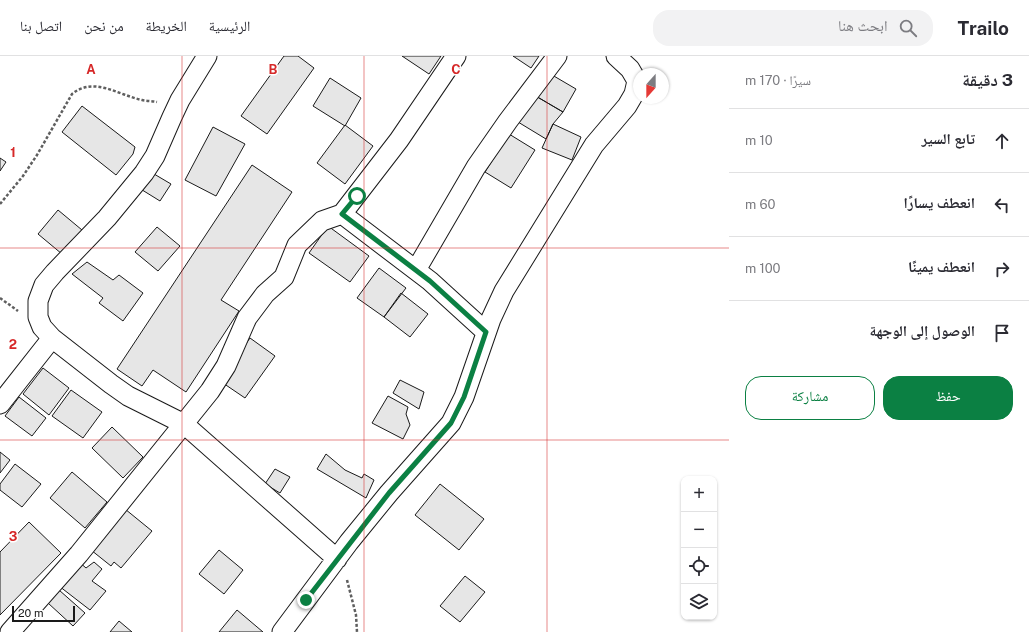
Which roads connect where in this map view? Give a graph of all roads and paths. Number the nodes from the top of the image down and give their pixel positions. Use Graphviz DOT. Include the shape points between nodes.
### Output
graph roads {
  1 [pos="207,56"];
  2 [pos="456,56"];
  3 [pos="557,56"];
  4 [pos="616,56"];
  5 [pos="180,100"];
  6 [pos="0,204"];
  7 [pos="342,214"];
  8 [pos="416,270"];
  9 [pos="486,332"];
  10 [pos="52,338"];
  11 [pos="0,404"];
  12 [pos="184,424"];
  13 [pos="336,559"];
  14 [pos="10,632"];
  15 [pos="282,632"];
  16 [pos="358,632"];
  1 -- 5 [label="street"];
  2 -- 7 [label="street" via="399,140"];
  3 -- 8 [label="street" via="476,167"];
  4 -- 9 [label="street" via="630,69 636,81 634,94 628,106 594,145 579,169 504,291"];
  5 -- 6 [label="path" via="142,100 94,86 77,90 72,94 23,176"];
  5 -- 10 [label="street" via="155,156 144,172 108,218 44,285 38,301 38,317 42,327"];
  7 -- 8 [label="street"];
  7 -- 12 [label="street" via="322,221 297,245 284,277 265,294 247,318 226,366"];
  8 -- 9 [label="street"];
  9 -- 13 [label="street" via="464,397 451,423 389,493"];
  10 -- 11 [label="street"];
  10 -- 12 [label="street" via="128,396"];
  12 -- 13 [label="street"];
  12 -- 14 [label="street" via="79,554"];
  13 -- 15 [label="street"];
  13 -- 16 [label="path" via="350,589"];
}
